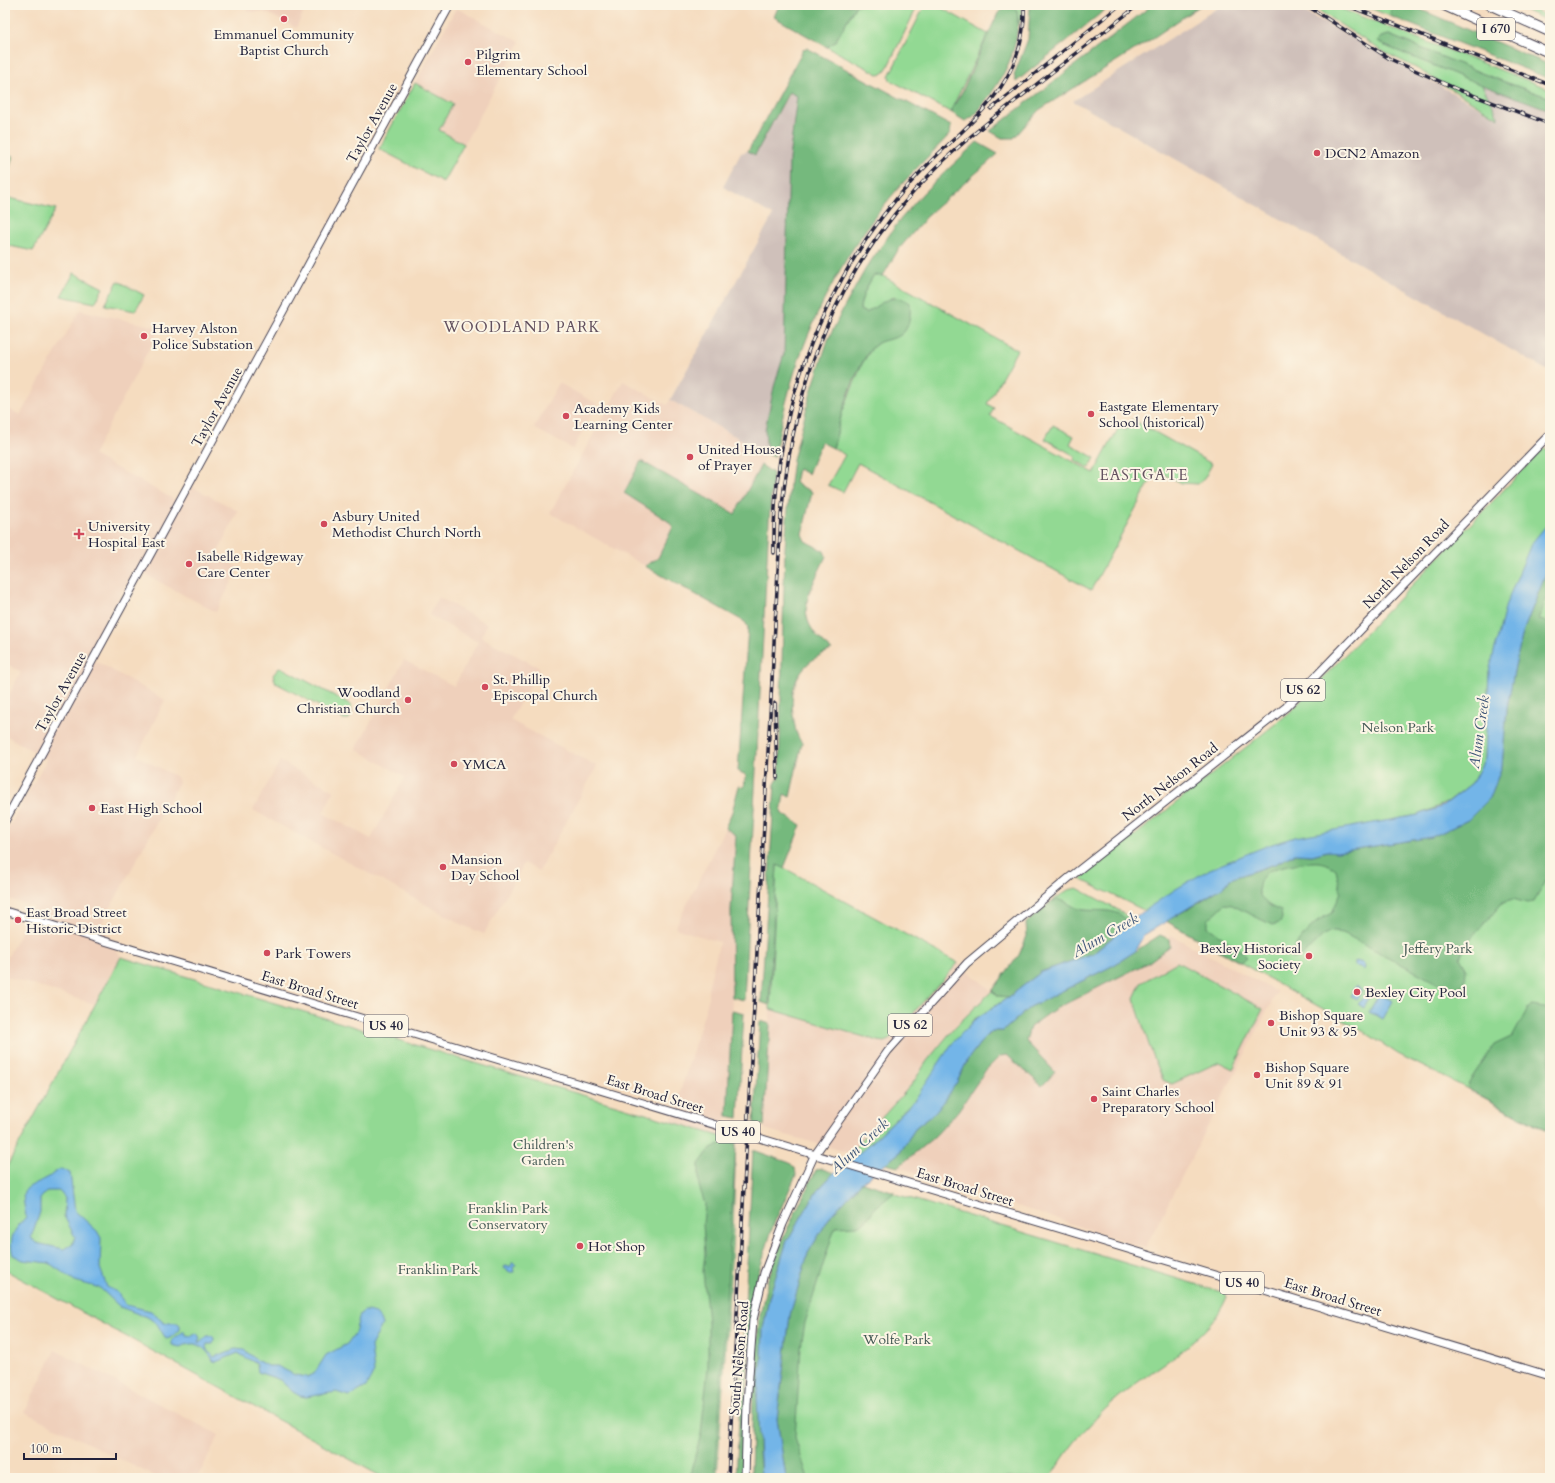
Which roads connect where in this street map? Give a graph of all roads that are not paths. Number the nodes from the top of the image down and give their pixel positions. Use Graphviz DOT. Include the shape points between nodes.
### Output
graph roads {
  1 [pos="450,5"];
  2 [pos="1443,5"];
  3 [pos="1490,5"];
  4 [pos="1550,32"];
  5 [pos="1550,53"];
  6 [pos="1550,434"];
  7 [pos="5,821"];
  8 [pos="5,911"];
  9 [pos="814,1156"];
  10 [pos="1550,1376"];
  11 [pos="745,1478"];
  1 -- 7 [label="main road, Taylor Avenue"];
  2 -- 5 [label="highway, I 670"];
  3 -- 4 [label="highway, I 670"];
  6 -- 9 [label="main road, North Nelson Road / US 62" via="1286,707 1070,877 962,968 888,1051"];
  8 -- 9 [label="main road, East Broad Street / US 40"];
  9 -- 10 [label="main road, East Broad Street / US 40"];
  9 -- 11 [label="main road, South Nelson Road" via="772,1250 758,1296 753,1320"];
}
